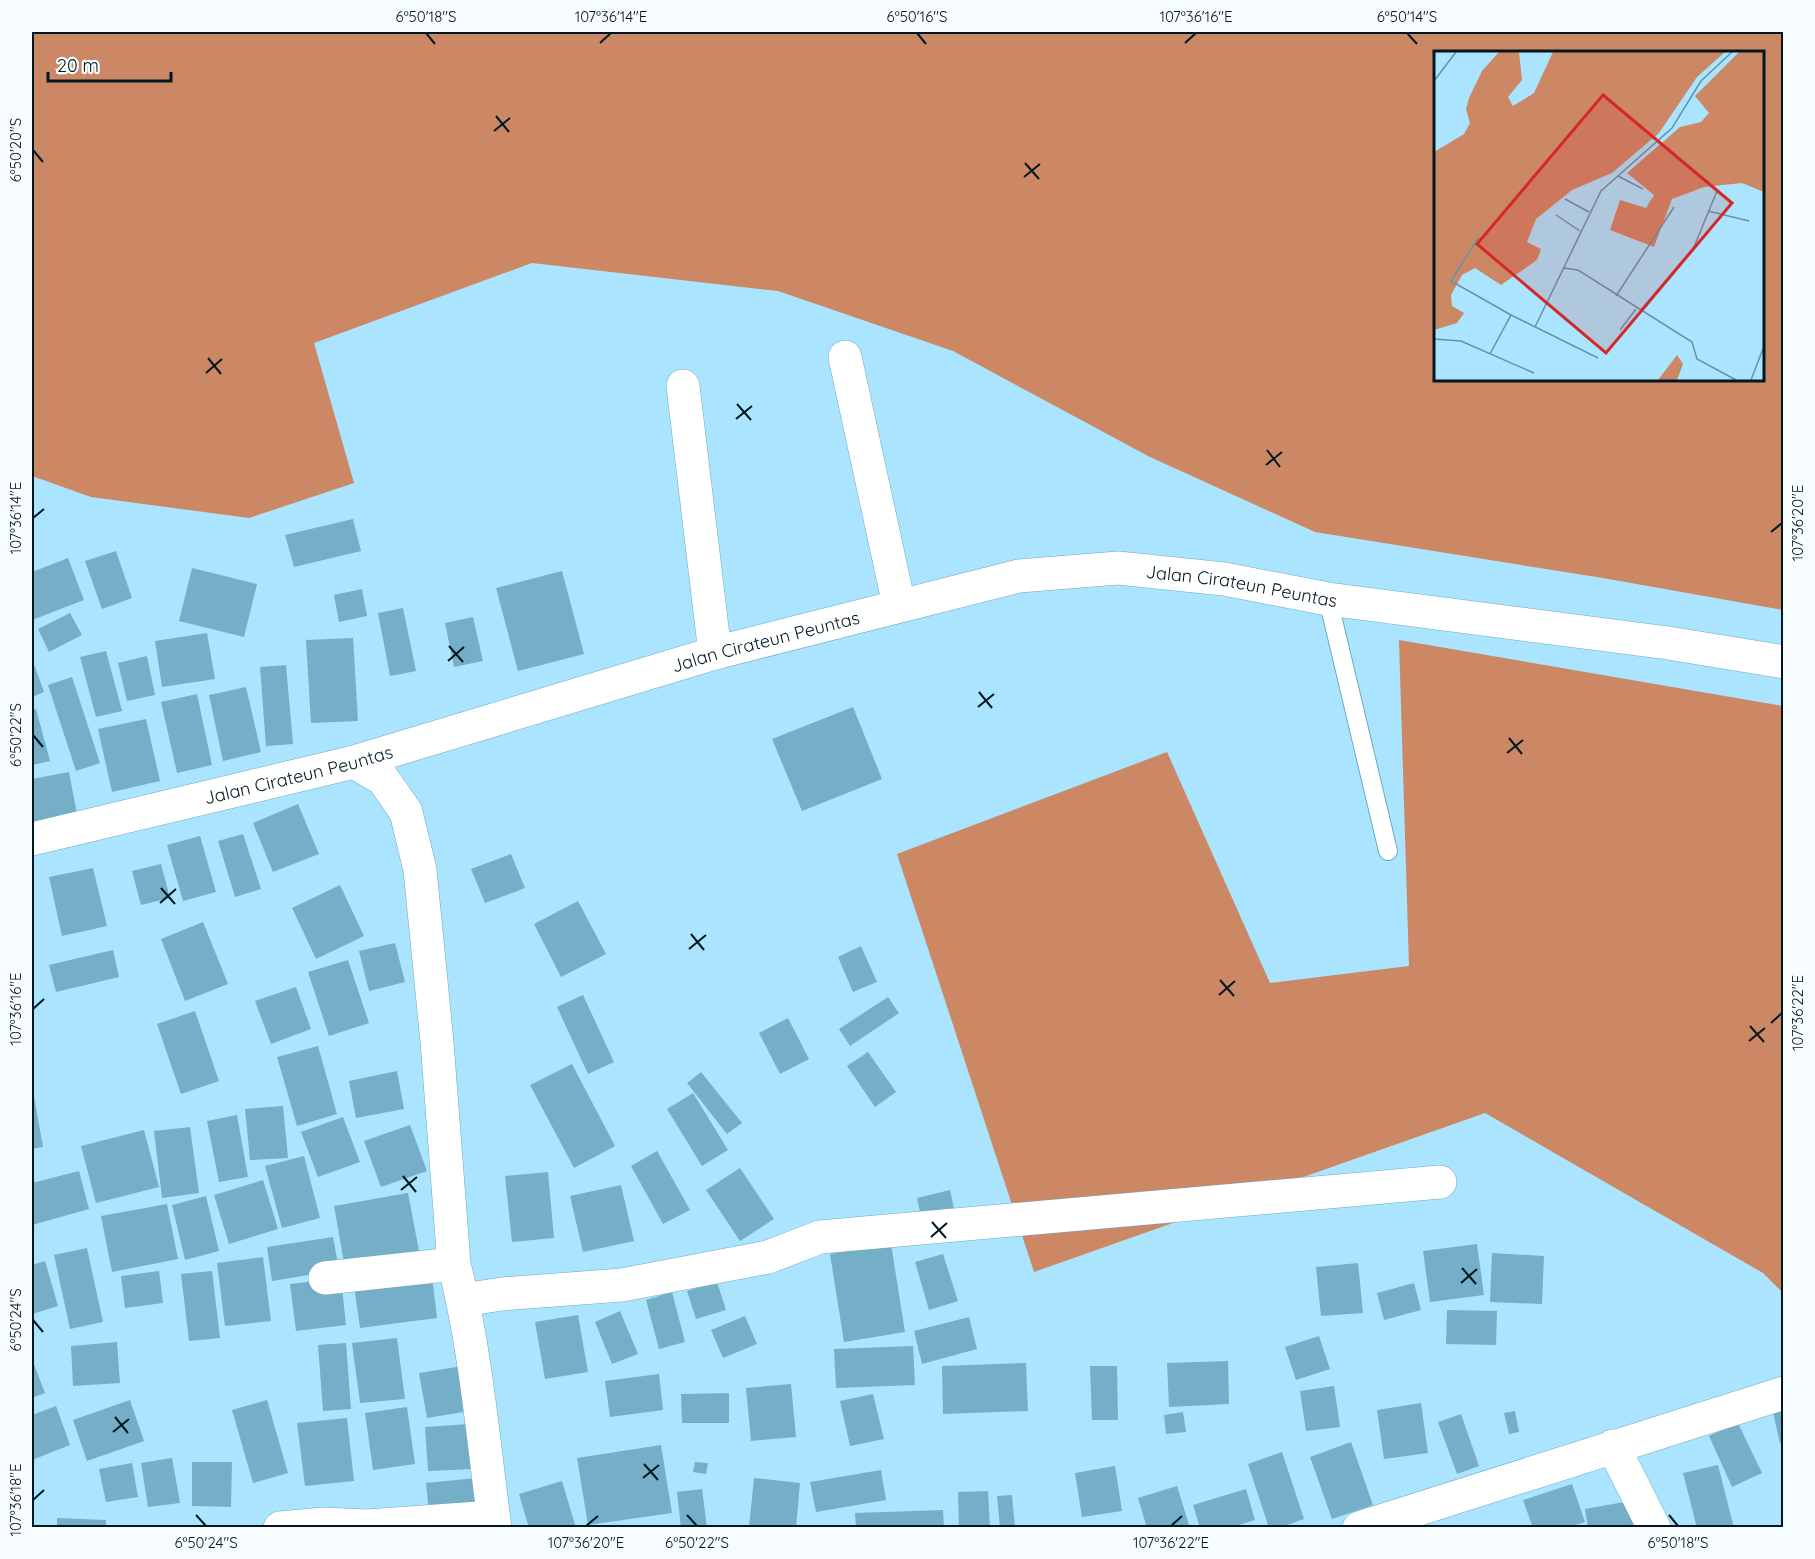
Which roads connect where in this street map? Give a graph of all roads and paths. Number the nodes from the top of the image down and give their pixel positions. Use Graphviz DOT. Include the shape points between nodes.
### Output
graph roads {
  1 [pos="845,357"];
  2 [pos="683,386"];
  3 [pos="1328,599"];
  4 [pos="899,605"];
  5 [pos="715,653"];
  6 [pos="1784,662"];
  7 [pos="354,762"];
  8 [pos="32,839"];
  9 [pos="1388,851"];
  10 [pos="1440,1182"];
  11 [pos="453,1264"];
  12 [pos="325,1278"];
  13 [pos="463,1300"];
  14 [pos="1784,1393"];
  15 [pos="1613,1446"];
  16 [pos="494,1522"];
  17 [pos="280,1527"];
  18 [pos="1359,1527"];
  19 [pos="1654,1527"];
  1 -- 4 [label="street"];
  2 -- 5 [label="street"];
  3 -- 4 [label="street, Jalan Cirateun Peuntas" via="1224,579 1118,568 1019,576"];
  3 -- 6 [label="street, Jalan Cirateun Peuntas"];
  3 -- 9 [label="lane"];
  4 -- 5 [label="street, Jalan Cirateun Peuntas"];
  5 -- 7 [label="street, Jalan Cirateun Peuntas"];
  7 -- 8 [label="street, Jalan Cirateun Peuntas"];
  7 -- 11 [label="street" via="383,779 406,812 420,870 438,1042"];
  10 -- 13 [label="street" via="820,1237 768,1257 622,1285"];
  11 -- 12 [label="street"];
  11 -- 13 [label="street"];
  13 -- 16 [label="street"];
  14 -- 15 [label="street"];
  15 -- 18 [label="street"];
  15 -- 19 [label="street"];
  16 -- 17 [label="street"];
}
